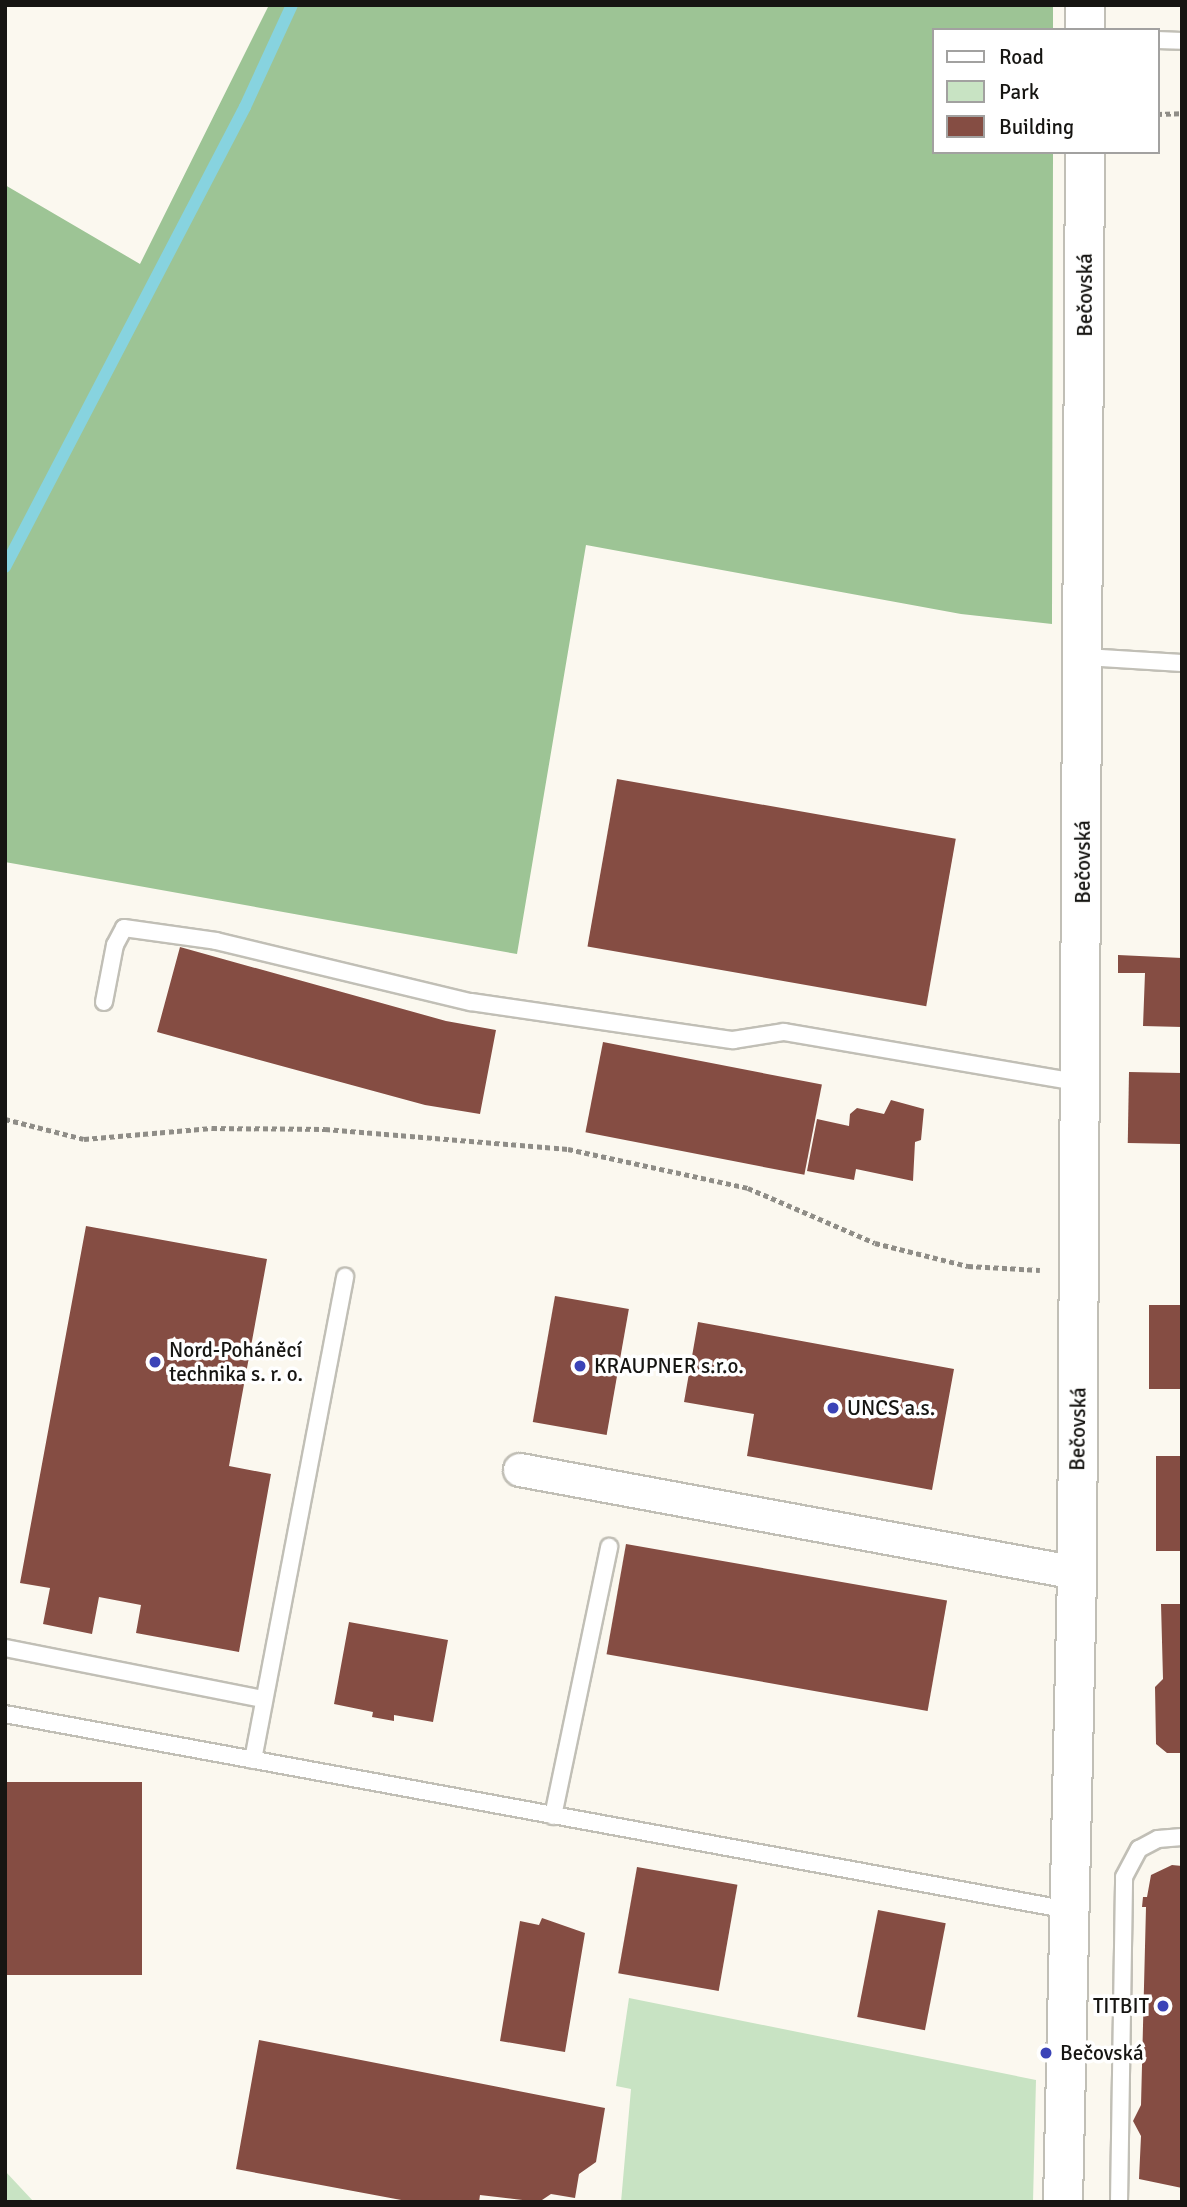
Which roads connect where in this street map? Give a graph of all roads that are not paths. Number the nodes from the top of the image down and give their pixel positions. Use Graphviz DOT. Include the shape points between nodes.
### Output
graph roads {
  1 [pos="1085,5"];
  2 [pos="1085,28"];
  3 [pos="1159,40"];
  4 [pos="1182,41"];
  5 [pos="1085,154"];
  6 [pos="1085,657"];
  7 [pos="1182,663"];
  8 [pos="104,1002"];
  9 [pos="1081,1083"];
  10 [pos="345,1277"];
  11 [pos="520,1470"];
  12 [pos="609,1547"];
  13 [pos="1077,1573"];
  14 [pos="5,1648"];
  15 [pos="263,1699"];
  16 [pos="5,1714"];
  17 [pos="253,1760"];
  18 [pos="553,1816"];
  19 [pos="1182,1837"];
  20 [pos="1069,1910"];
  21 [pos="1063,2202"];
  22 [pos="1119,2202"];
  1 -- 2 [label="street"];
  3 -- 4 [label="lane"];
  5 -- 6 [label="street, Bečovská"];
  6 -- 7 [label="lane"];
  6 -- 9 [label="street, Bečovská"];
  8 -- 9 [label="lane" via="115,945 124,928 216,941 471,1002 733,1040 784,1032"];
  9 -- 13 [label="street, Bečovská"];
  10 -- 15 [label="lane"];
  11 -- 13 [label="street"];
  12 -- 18 [label="lane"];
  13 -- 20 [label="street, Bečovská"];
  14 -- 15 [label="lane"];
  15 -- 17 [label="lane"];
  16 -- 17 [label="lane"];
  17 -- 18 [label="lane"];
  18 -- 20 [label="lane"];
  19 -- 22 [label="lane" via="1158,1839 1139,1849 1124,1877"];
  20 -- 21 [label="street, Bečovská"];
}
